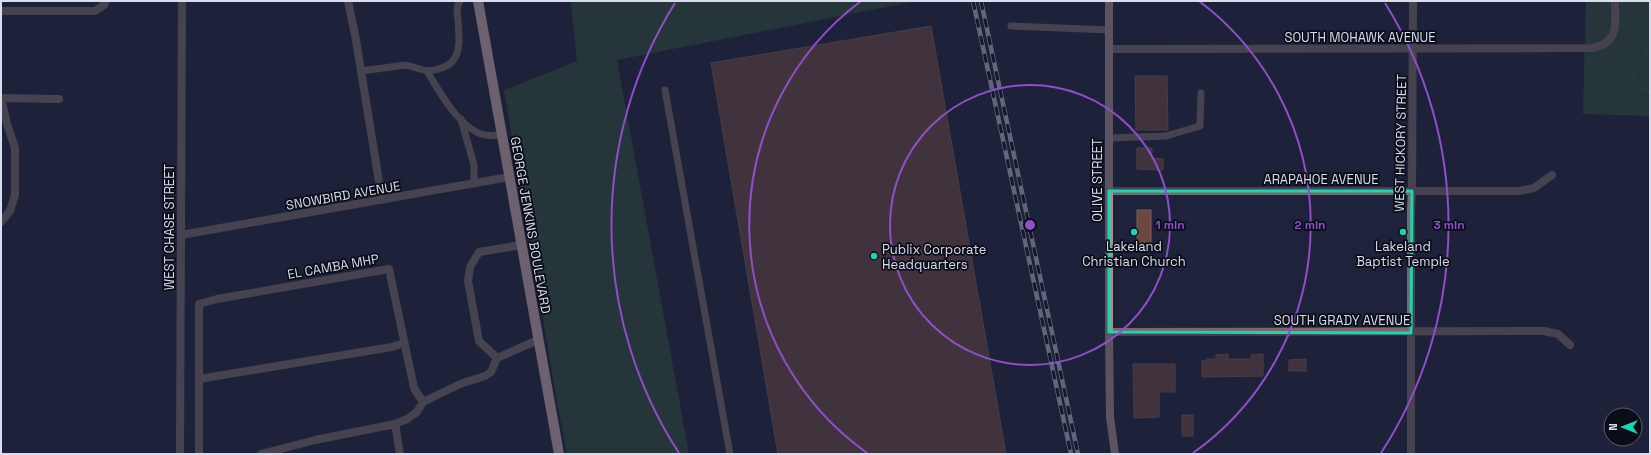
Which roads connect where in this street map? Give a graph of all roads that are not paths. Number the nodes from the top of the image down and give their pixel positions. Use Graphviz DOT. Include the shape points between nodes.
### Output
graph roads {
  1 [pos="106,1"];
  2 [pos="182,1"];
  3 [pos="348,1"];
  4 [pos="460,1"];
  5 [pos="478,1"];
  6 [pos="1109,1"];
  7 [pos="1413,1"];
  8 [pos="1615,1"];
  9 [pos="1,11"];
  10 [pos="1011,26"];
  11 [pos="1109,30"];
  12 [pos="1109,49"];
  13 [pos="1412,49"];
  14 [pos="361,71"];
  15 [pos="427,71"];
  16 [pos="665,90"];
  17 [pos="1201,93"];
  18 [pos="1,98"];
  19 [pos="59,99"];
  20 [pos="460,119"];
  21 [pos="501,135"];
  22 [pos="1109,138"];
  23 [pos="1552,175"];
  24 [pos="508,178"];
  25 [pos="474,184"];
  26 [pos="1109,191"];
  27 [pos="1412,191"];
  28 [pos="382,200"];
  29 [pos="1,222"];
  30 [pos="181,235"];
  31 [pos="521,245"];
  32 [pos="1109,332"];
  33 [pos="1411,333"];
  34 [pos="538,340"];
  35 [pos="404,343"];
  36 [pos="1570,345"];
  37 [pos="497,358"];
  38 [pos="199,379"];
  39 [pos="423,402"];
  40 [pos="395,424"];
  41 [pos="180,454"];
  42 [pos="199,454"];
  43 [pos="261,454"];
  44 [pos="400,454"];
  45 [pos="559,454"];
  46 [pos="730,454"];
  47 [pos="1114,454"];
  48 [pos="1411,454"];
  1 -- 9 [label="street" via="95,11"];
  2 -- 30 [label="street, WEST CHASE STREET"];
  3 -- 14 [label="street"];
  4 -- 15 [label="lane" via="457,12 457,54 447,68"];
  5 -- 21 [label="main road, GEORGE JENKINS BOULEVARD"];
  6 -- 11 [label="main road, OLIVE STREET"];
  7 -- 13 [label="street, WEST HICKORY STREET"];
  8 -- 13 [label="street, SOUTH MOHAWK AVENUE" via="1615,31 1609,41 1602,46 1581,49"];
  10 -- 11 [label="lane"];
  11 -- 12 [label="main road, OLIVE STREET"];
  12 -- 13 [label="street, SOUTH MOHAWK AVENUE"];
  12 -- 22 [label="main road, OLIVE STREET"];
  13 -- 27 [label="street, WEST HICKORY STREET"];
  14 -- 15 [label="lane" via="406,65"];
  14 -- 28 [label="street"];
  15 -- 20 [label="lane"];
  16 -- 46 [label="lane"];
  17 -- 22 [label="lane" via="1200,126 1166,136"];
  18 -- 19 [label="street"];
  18 -- 29 [label="street" via="15,148 15,195 10,211"];
  20 -- 21 [label="lane" via="474,130 486,135"];
  20 -- 25 [label="lane" via="474,165"];
  21 -- 24 [label="main road, GEORGE JENKINS BOULEVARD"];
  22 -- 26 [label="main road, OLIVE STREET"];
  23 -- 27 [label="street, ARAPAHOE AVENUE" via="1534,188 1519,191"];
  24 -- 25 [label="street, SNOWBIRD AVENUE"];
  24 -- 31 [label="main road, GEORGE JENKINS BOULEVARD"];
  25 -- 28 [label="street, SNOWBIRD AVENUE"];
  26 -- 27 [label="street, ARAPAHOE AVENUE"];
  26 -- 32 [label="main road, OLIVE STREET"];
  27 -- 33 [label="street, WEST HICKORY STREET"];
  28 -- 30 [label="street, SNOWBIRD AVENUE"];
  30 -- 41 [label="street, WEST CHASE STREET"];
  31 -- 34 [label="main road, GEORGE JENKINS BOULEVARD"];
  31 -- 37 [label="street" via="480,252 473,260 468,273 479,341"];
  32 -- 33 [label="street, SOUTH GRADY AVENUE"];
  32 -- 47 [label="main road, OLIVE STREET" via="1110,417"];
  33 -- 36 [label="street, SOUTH GRADY AVENUE" via="1544,331 1558,334"];
  33 -- 48 [label="street, WEST HICKORY STREET"];
  34 -- 37 [label="street"];
  34 -- 45 [label="main road, GEORGE JENKINS BOULEVARD"];
  35 -- 38 [label="street"];
  35 -- 38 [label="street, EL CAMBA MHP" via="389,269 217,299 199,304"];
  35 -- 39 [label="street" via="414,388"];
  37 -- 39 [label="street" via="485,376 460,384"];
  38 -- 42 [label="street"];
  39 -- 40 [label="street" via="417,412"];
  40 -- 43 [label="street"];
  40 -- 44 [label="street"];
}
